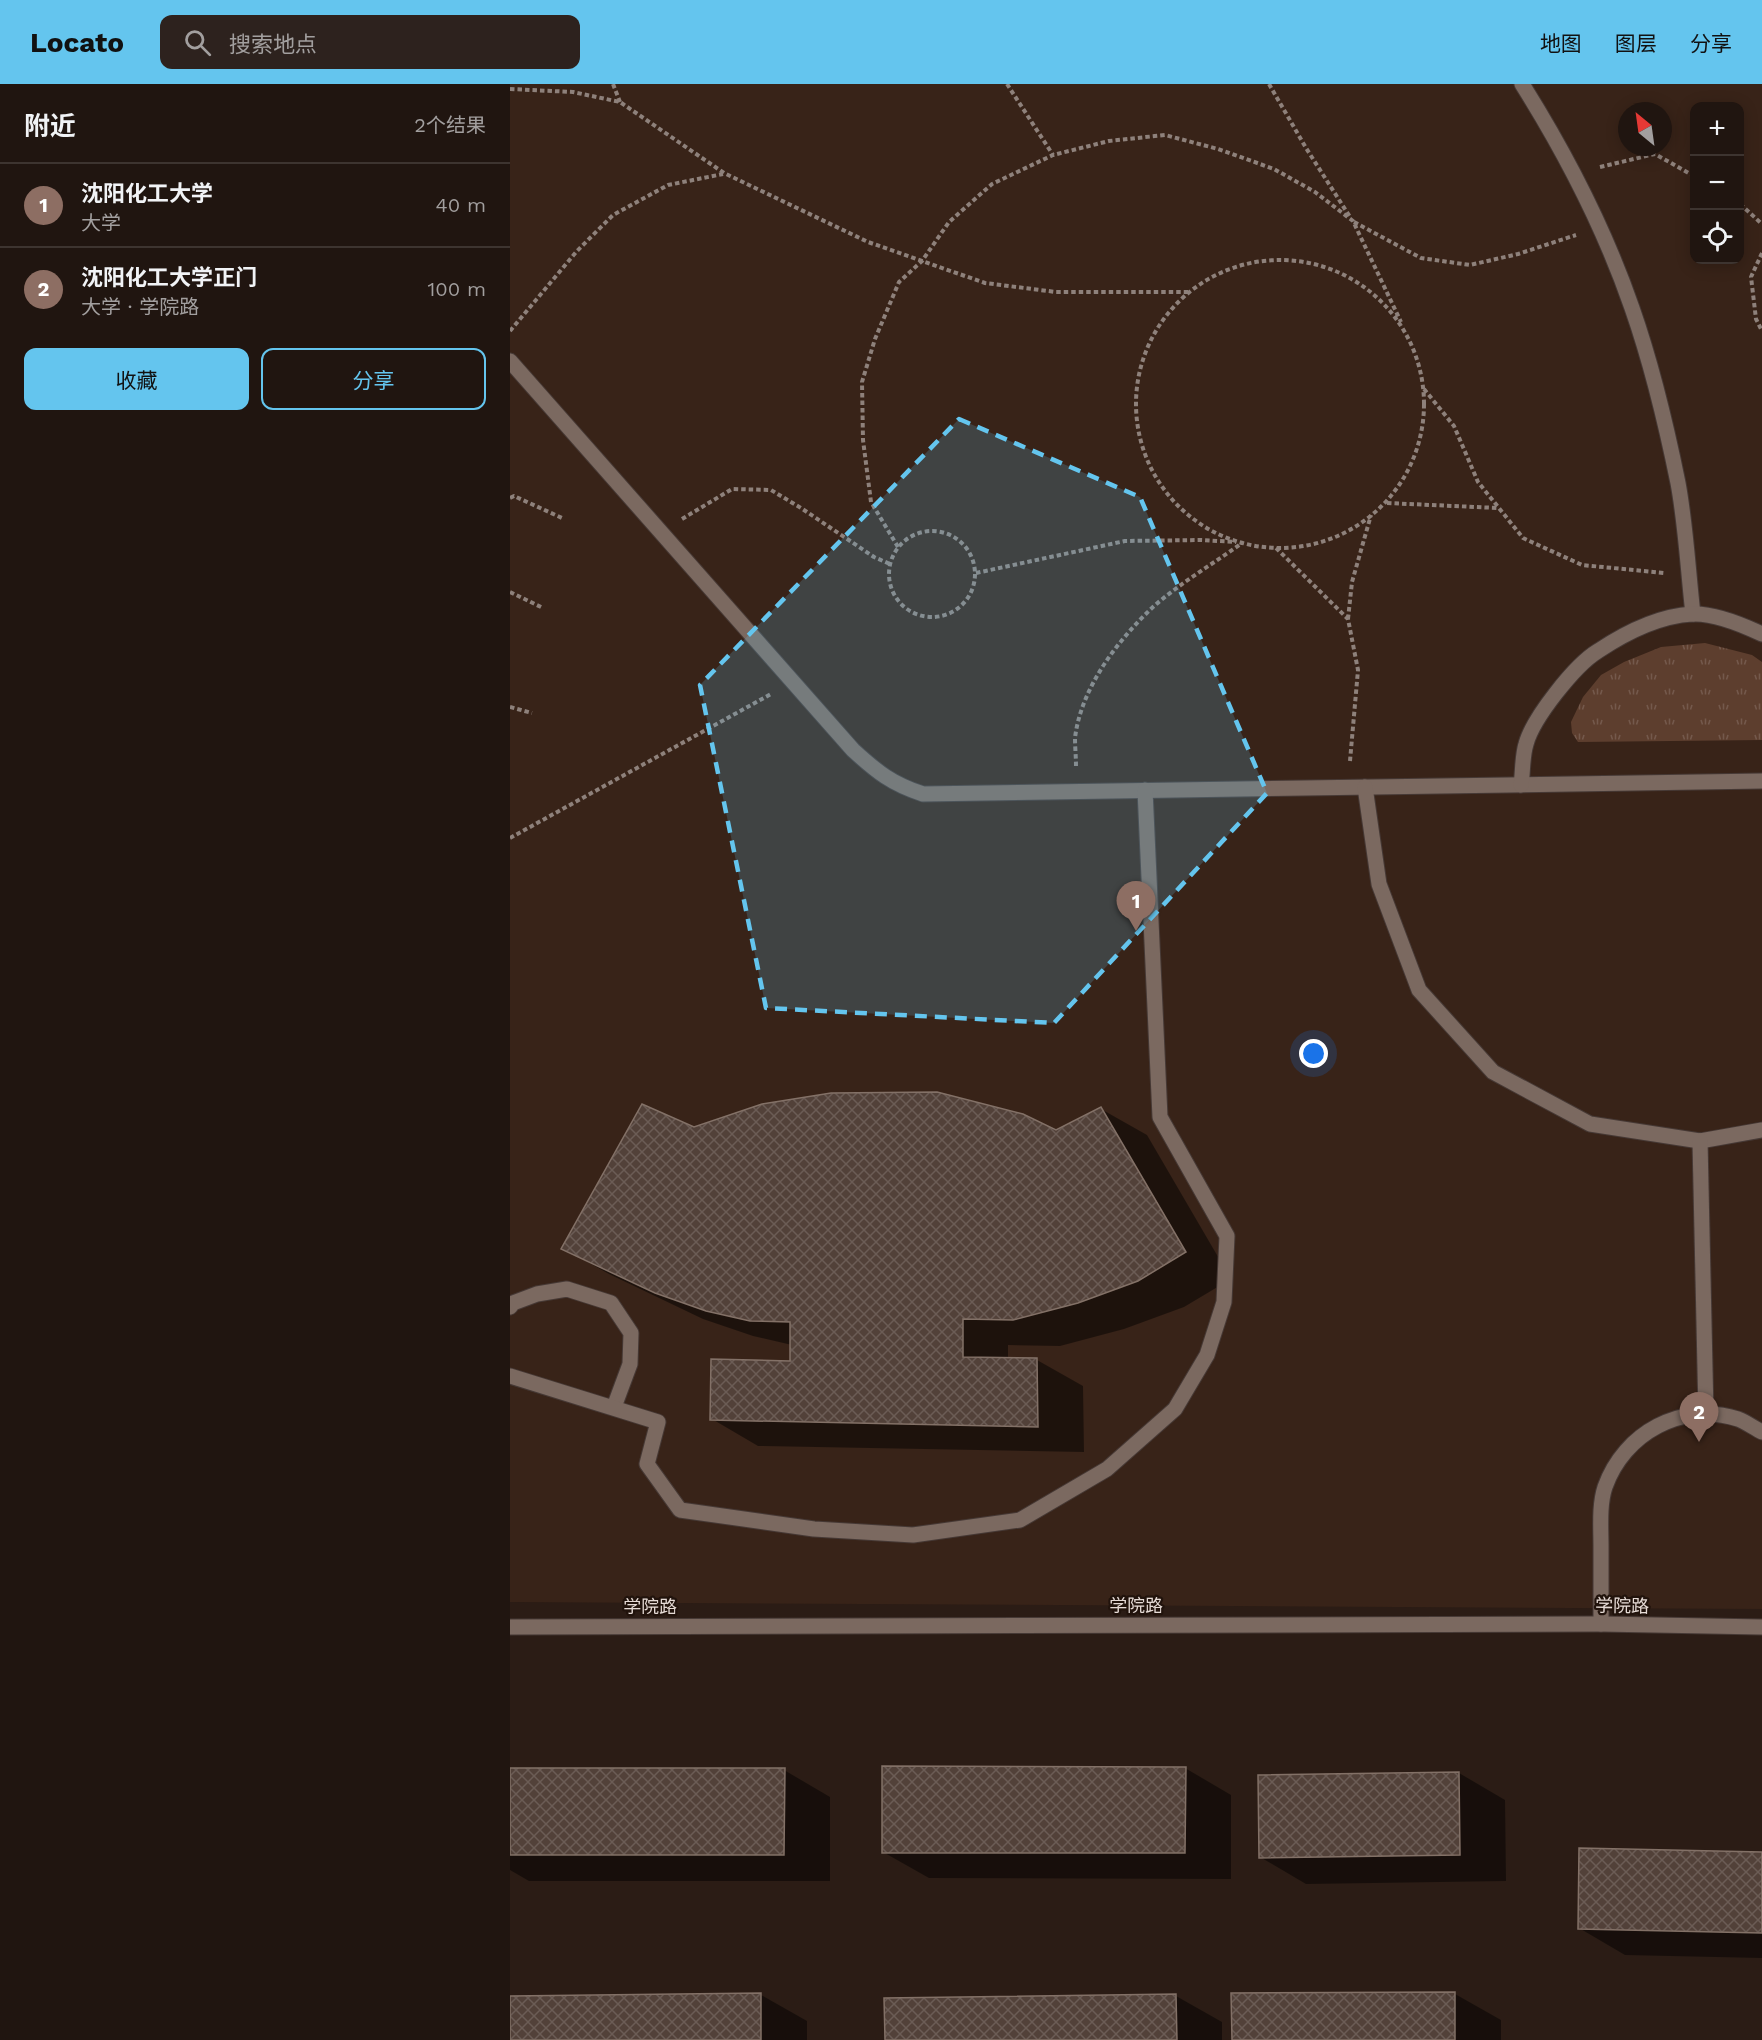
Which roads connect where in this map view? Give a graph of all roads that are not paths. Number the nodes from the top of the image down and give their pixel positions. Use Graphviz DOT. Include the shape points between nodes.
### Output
graph roads {
  1 [pos="1522,84"];
  2 [pos="510,361"];
  3 [pos="1694,614"];
  4 [pos="1762,634"];
  5 [pos="1762,781"];
  6 [pos="1521,785"];
  7 [pos="1365,787"];
  8 [pos="1145,790"];
  9 [pos="1762,1130"];
  10 [pos="1700,1141"];
  11 [pos="510,1307"];
  12 [pos="510,1376"];
  13 [pos="614,1407"];
  14 [pos="1706,1414"];
  15 [pos="1762,1432"];
  16 [pos="1601,1624"];
  17 [pos="510,1627"];
  18 [pos="1762,1627"];
  1 -- 3 [label="street" via="1573,173 1632,308 1659,397 1678,486"];
  2 -- 8 [label="street" via="853,750 877,772 924,794"];
  3 -- 4 [label="street" via="1739,623"];
  3 -- 6 [label="street" via="1669,618 1632,632 1596,652 1541,712 1526,743"];
  5 -- 6 [label="street"];
  6 -- 7 [label="street"];
  7 -- 8 [label="street"];
  7 -- 10 [label="street" via="1378,884 1419,990 1493,1072 1590,1124"];
  8 -- 13 [label="street" via="1160,1117 1227,1236 1224,1302 1206,1355 1175,1409 1107,1469 1020,1520 913,1535 814,1529 680,1510 647,1464 658,1422"];
  9 -- 10 [label="street"];
  10 -- 14 [label="street"];
  11 -- 13 [label="street" via="537,1294 567,1289 611,1303 631,1333 630,1364"];
  12 -- 13 [label="street"];
  14 -- 15 [label="street" via="1738,1419"];
  14 -- 16 [label="street" via="1673,1418 1644,1433 1621,1456 1605,1488"];
  16 -- 17 [label="street, 学院路"];
  16 -- 18 [label="street, 学院路"];
}
